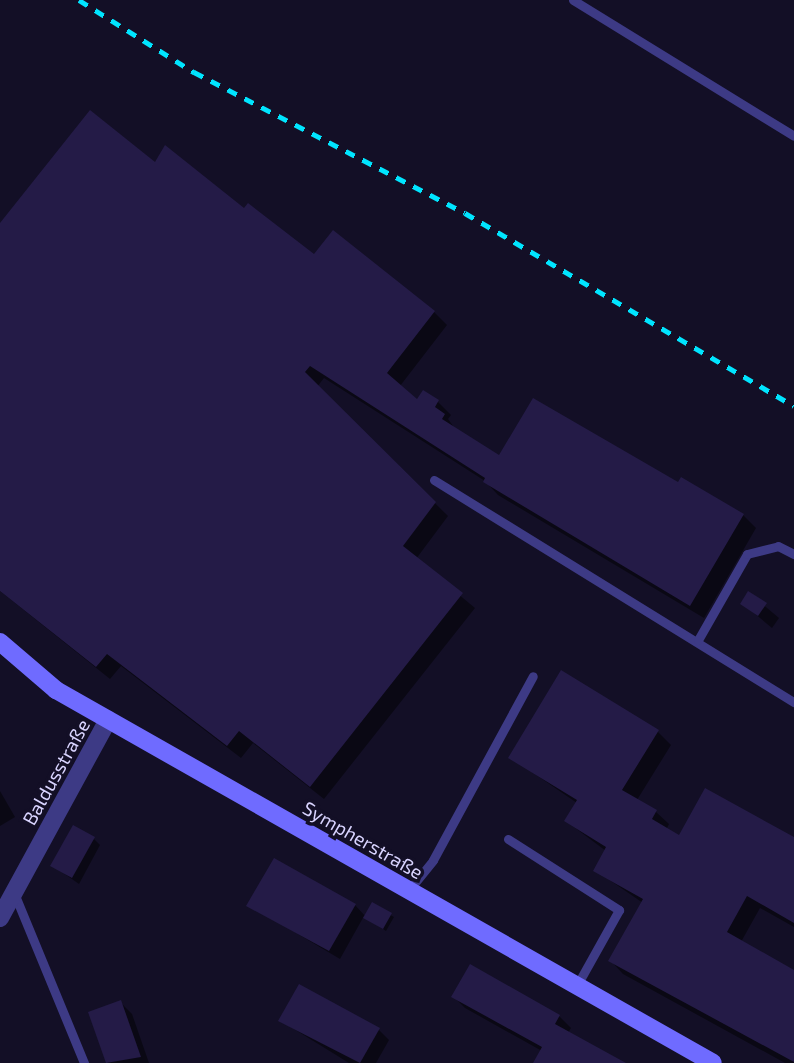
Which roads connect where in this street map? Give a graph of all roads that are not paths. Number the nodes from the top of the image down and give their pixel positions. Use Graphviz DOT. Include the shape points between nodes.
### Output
graph roads {
  1 [pos="573,0"];
  2 [pos="794,136"];
  3 [pos="434,480"];
  4 [pos="794,554"];
  5 [pos="698,640"];
  6 [pos="0,642"];
  7 [pos="533,676"];
  8 [pos="794,702"];
  9 [pos="108,720"];
  10 [pos="508,839"];
  11 [pos="409,890"];
  12 [pos="14,893"];
  13 [pos="0,918"];
  14 [pos="577,985"];
  15 [pos="84,1063"];
  16 [pos="713,1063"];
  1 -- 2 [label="lane"];
  3 -- 5 [label="lane"];
  4 -- 5 [label="lane" via="778,545 747,554"];
  5 -- 8 [label="lane"];
  6 -- 9 [label="street, Sympherstraße" via="56,690"];
  7 -- 11 [label="lane" via="433,860"];
  9 -- 11 [label="street, Sympherstraße"];
  9 -- 12 [label="street, Baldusstraße"];
  10 -- 14 [label="lane" via="619,910"];
  11 -- 14 [label="street, Sympherstraße"];
  12 -- 13 [label="street, Baldusstraße"];
  12 -- 15 [label="lane"];
  14 -- 16 [label="street, Sympherstraße"];
}
